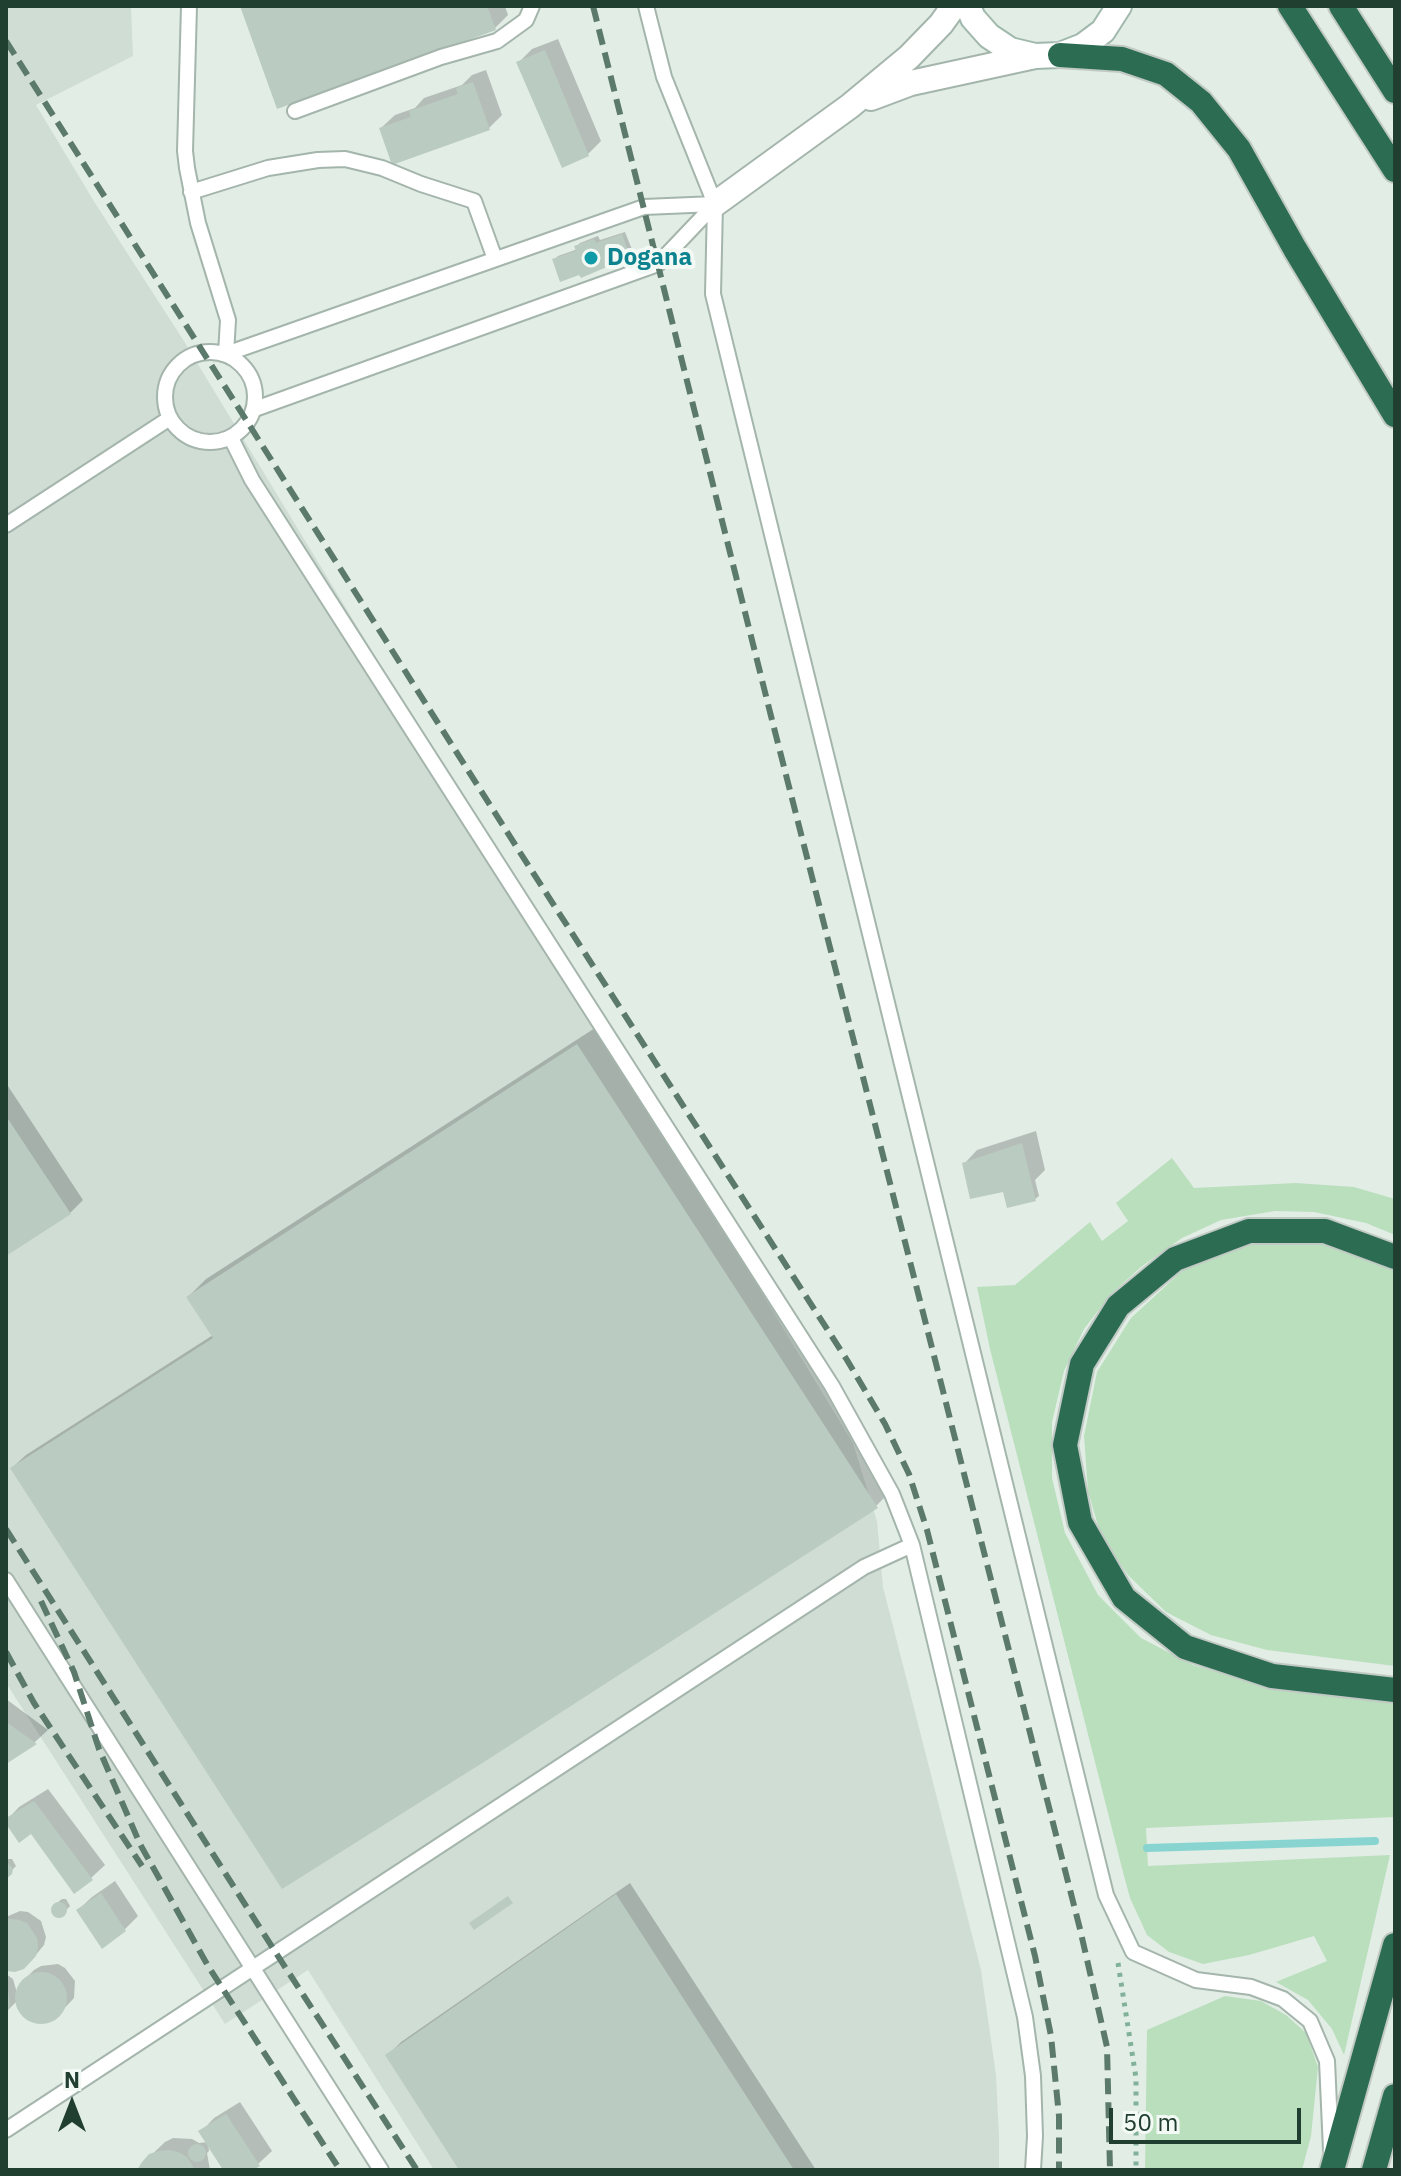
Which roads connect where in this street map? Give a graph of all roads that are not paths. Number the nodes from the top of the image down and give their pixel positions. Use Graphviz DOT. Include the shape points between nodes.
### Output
graph roads {
  1 [pos="189,6"];
  2 [pos="532,6"];
  3 [pos="646,6"];
  4 [pos="954,6"];
  5 [pos="968,6"];
  6 [pos="1119,6"];
  7 [pos="1290,6"];
  8 [pos="1341,6"];
  9 [pos="1060,55"];
  10 [pos="1035,56"];
  11 [pos="1395,91"];
  12 [pos="850,106"];
  13 [pos="295,111"];
  14 [pos="1395,170"];
  15 [pos="191,192"];
  16 [pos="715,204"];
  17 [pos="495,259"];
  18 [pos="226,354"];
  19 [pos="255,409"];
  20 [pos="1395,415"];
  21 [pos="170,418"];
  22 [pos="231,438"];
  23 [pos="6,525"];
  24 [pos="1395,1257"];
  25 [pos="912,1545"];
  26 [pos="6,1580"];
  27 [pos="1395,1690"];
  28 [pos="1395,1945"];
  29 [pos="253,1968"];
  30 [pos="1395,2096"];
  31 [pos="1395,2115"];
  32 [pos="6,2130"];
  33 [pos="1384,2137"];
  34 [pos="381,2170"];
  35 [pos="1033,2170"];
  36 [pos="1332,2170"];
  37 [pos="1374,2170"];
  1 -- 15 [label="lane" via="185,151"];
  2 -- 13 [label="lane" via="526,20 497,41"];
  3 -- 16 [label="lane" via="664,77"];
  4 -- 12 [label="street" via="909,57"];
  5 -- 10 [label="street" via="989,36 1010,50"];
  6 -- 9 [label="street" via="1103,31"];
  7 -- 14 [label="highway"];
  8 -- 11 [label="highway"];
  9 -- 10 [label="street"];
  9 -- 20 [label="highway" via="1122,59 1166,74 1201,102 1239,149"];
  10 -- 12 [label="street" via="911,83"];
  12 -- 16 [label="street"];
  15 -- 17 [label="lane" via="293,162 345,159 474,201"];
  15 -- 18 [label="lane" via="228,320"];
  16 -- 17 [label="lane" via="644,207"];
  16 -- 19 [label="lane" via="658,264"];
  16 -- 36 [label="lane" via="713,294 1106,1895 1133,1952 1196,1980 1251,1987 1283,1999 1310,2021 1327,2061"];
  17 -- 18 [label="lane"];
  18 -- 19 [label="lane" via="254,382"];
  18 -- 21 [label="lane" via="204,352 178,365 165,390"];
  19 -- 22 [label="lane"];
  21 -- 22 [label="lane" via="190,438"];
  21 -- 23 [label="lane"];
  22 -- 25 [label="lane" via="252,480 832,1386 892,1494"];
  24 -- 27 [label="highway" via="1325,1231 1249,1231 1175,1259 1118,1306 1082,1364 1065,1445 1080,1522 1124,1598 1185,1647 1272,1676"];
  25 -- 29 [label="lane" via="864,1567"];
  25 -- 35 [label="lane" via="1025,2017 1033,2076"];
  26 -- 29 [label="lane"];
  28 -- 36 [label="highway"];
  29 -- 32 [label="lane"];
  29 -- 34 [label="lane"];
  30 -- 33 [label="highway"];
  31 -- 33 [label="highway"];
  33 -- 37 [label="highway"];
}
